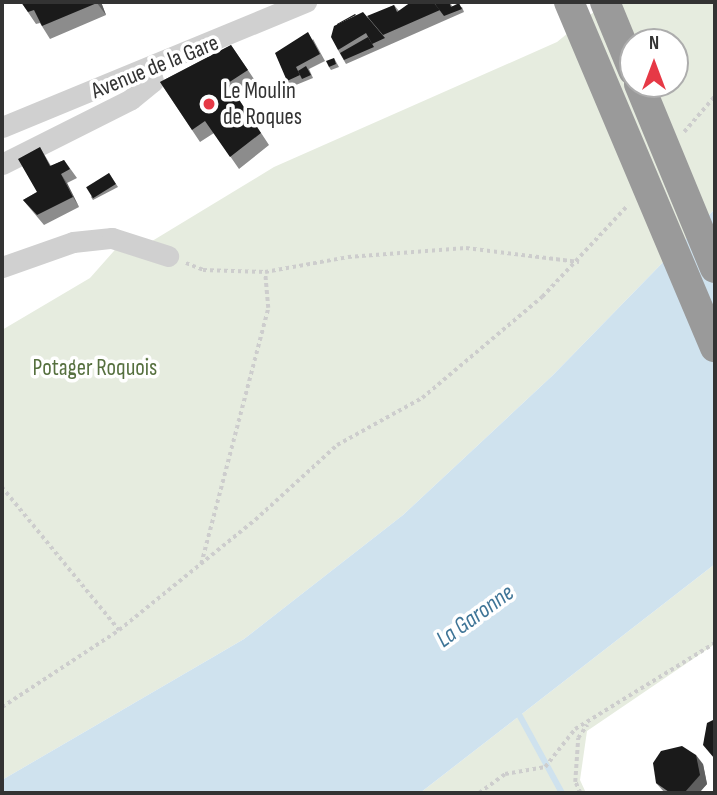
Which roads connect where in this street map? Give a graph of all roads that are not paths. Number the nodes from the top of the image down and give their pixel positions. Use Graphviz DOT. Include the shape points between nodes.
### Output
graph roads {
  1 [pos="306,2"];
  2 [pos="569,2"];
  3 [pos="606,2"];
  4 [pos="619,35"];
  5 [pos="150,69"];
  6 [pos="645,98"];
  7 [pos="2,127"];
  8 [pos="2,164"];
  9 [pos="168,256"];
  10 [pos="8,263"];
  11 [pos="715,268"];
  12 [pos="715,347"];
  1 -- 5 [label="street, Avenue de la Gare"];
  2 -- 12 [label="highway"];
  3 -- 4 [label="highway"];
  5 -- 7 [label="street, Avenue de la Gare"];
  5 -- 8 [label="street" via="153,80 131,99"];
  6 -- 11 [label="highway"];
  9 -- 10 [label="street" via="112,238 73,242"];
}
